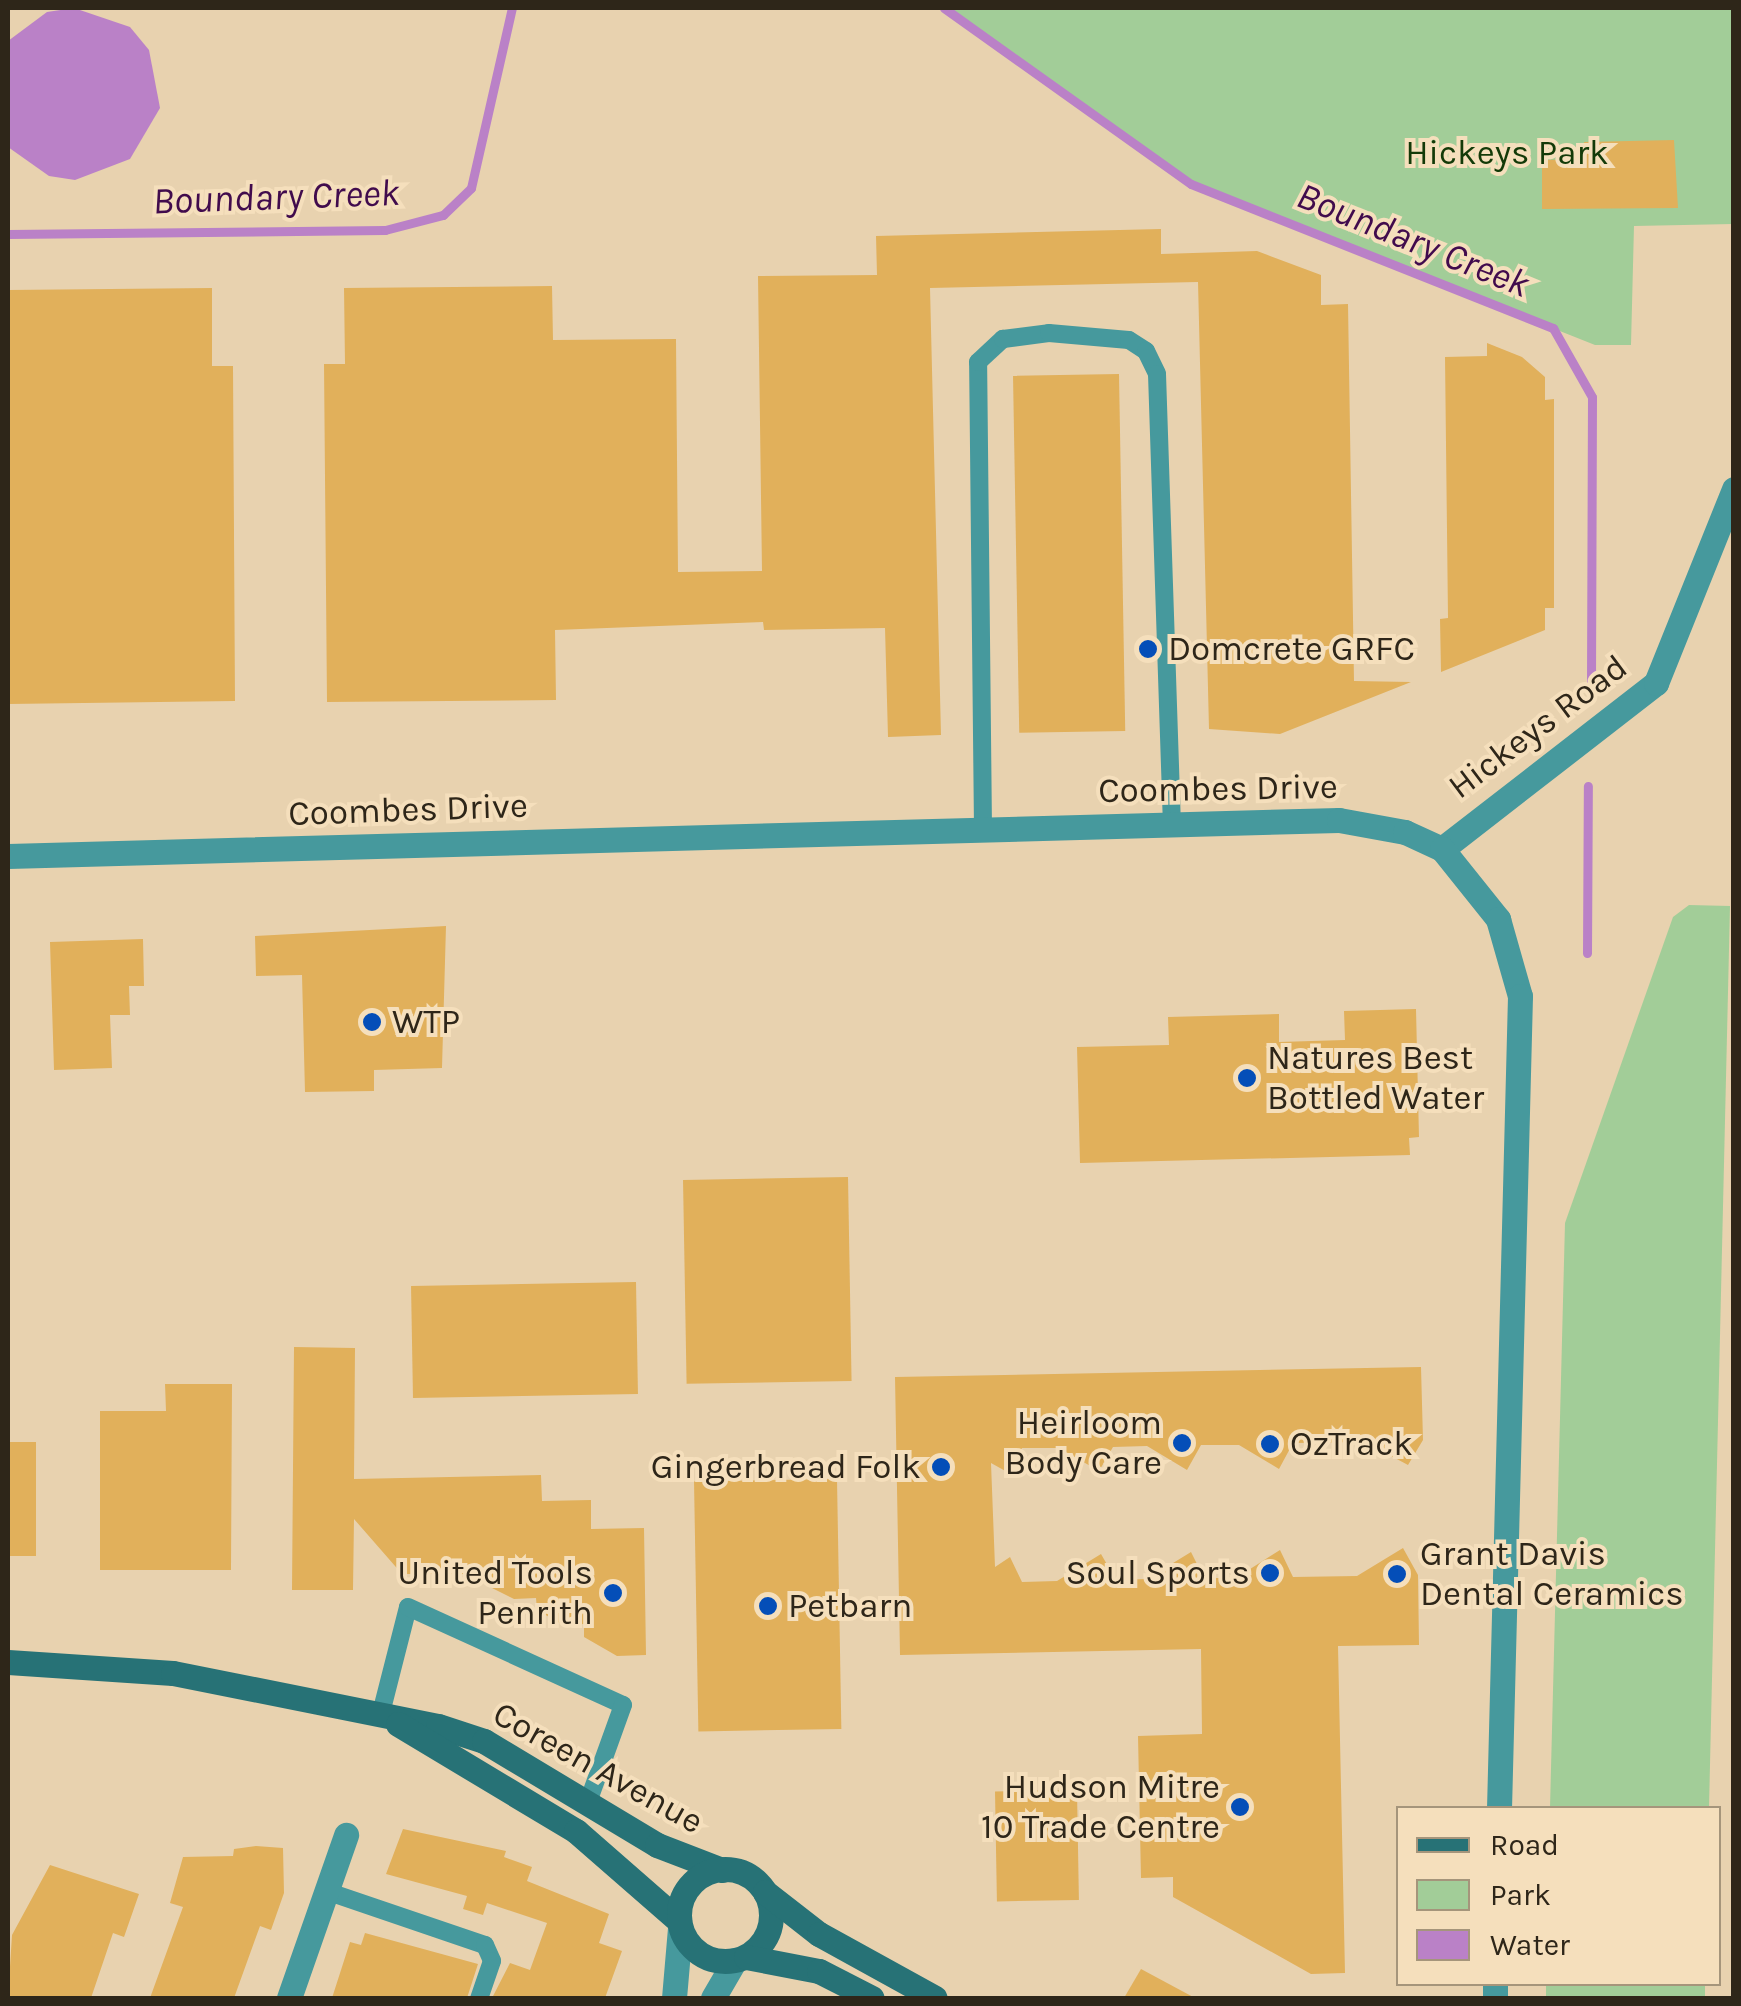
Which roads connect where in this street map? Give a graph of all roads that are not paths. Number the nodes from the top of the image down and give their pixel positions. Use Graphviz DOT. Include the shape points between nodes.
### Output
graph roads {
  1 [pos="1734,488"];
  2 [pos="1172,824"];
  3 [pos="983,829"];
  4 [pos="1442,850"];
  5 [pos="8,856"];
  6 [pos="8,1662"];
  7 [pos="381,1714"];
  8 [pos="588,1802"];
  9 [pos="1498,1806"];
  10 [pos="346,1835"];
  11 [pos="722,1870"];
  12 [pos="326,1891"];
  13 [pos="765,1892"];
  14 [pos="680,1924"];
  15 [pos="741,1959"];
  16 [pos="288,1998"];
  17 [pos="479,1998"];
  18 [pos="674,1998"];
  19 [pos="712,1998"];
  20 [pos="872,1998"];
  21 [pos="934,1998"];
  1 -- 4 [label="street, Hickeys Road" via="1682,636 1656,683"];
  2 -- 3 [label="street, Coombes Drive"];
  2 -- 3 [label="lane" via="1153,360 1128,340 1029,334 988,348 976,380"];
  2 -- 4 [label="street, Coombes Drive" via="1339,820 1406,832"];
  3 -- 5 [label="street, Coombes Drive"];
  4 -- 9 [label="street, Coombes Drive" via="1498,919 1520,996"];
  6 -- 7 [label="street, Coreen Avenue" via="172,1673"];
  7 -- 8 [label="street, Coreen Avenue" via="484,1741"];
  7 -- 8 [label="lane" via="408,1607 624,1706"];
  7 -- 14 [label="street, Coreen Avenue" via="576,1831"];
  8 -- 11 [label="street, Coreen Avenue" via="693,1863"];
  10 -- 12 [label="street"];
  11 -- 13 [label="street" via="747,1875"];
  11 -- 14 [label="street" via="690,1886"];
  12 -- 16 [label="street"];
  12 -- 17 [label="lane" via="486,1945 492,1961"];
  13 -- 15 [label="street" via="770,1928"];
  13 -- 21 [label="street" via="819,1934"];
  14 -- 15 [label="street" via="696,1952"];
  14 -- 18 [label="street"];
  15 -- 19 [label="street"];
  15 -- 20 [label="street" via="819,1972"];
}
